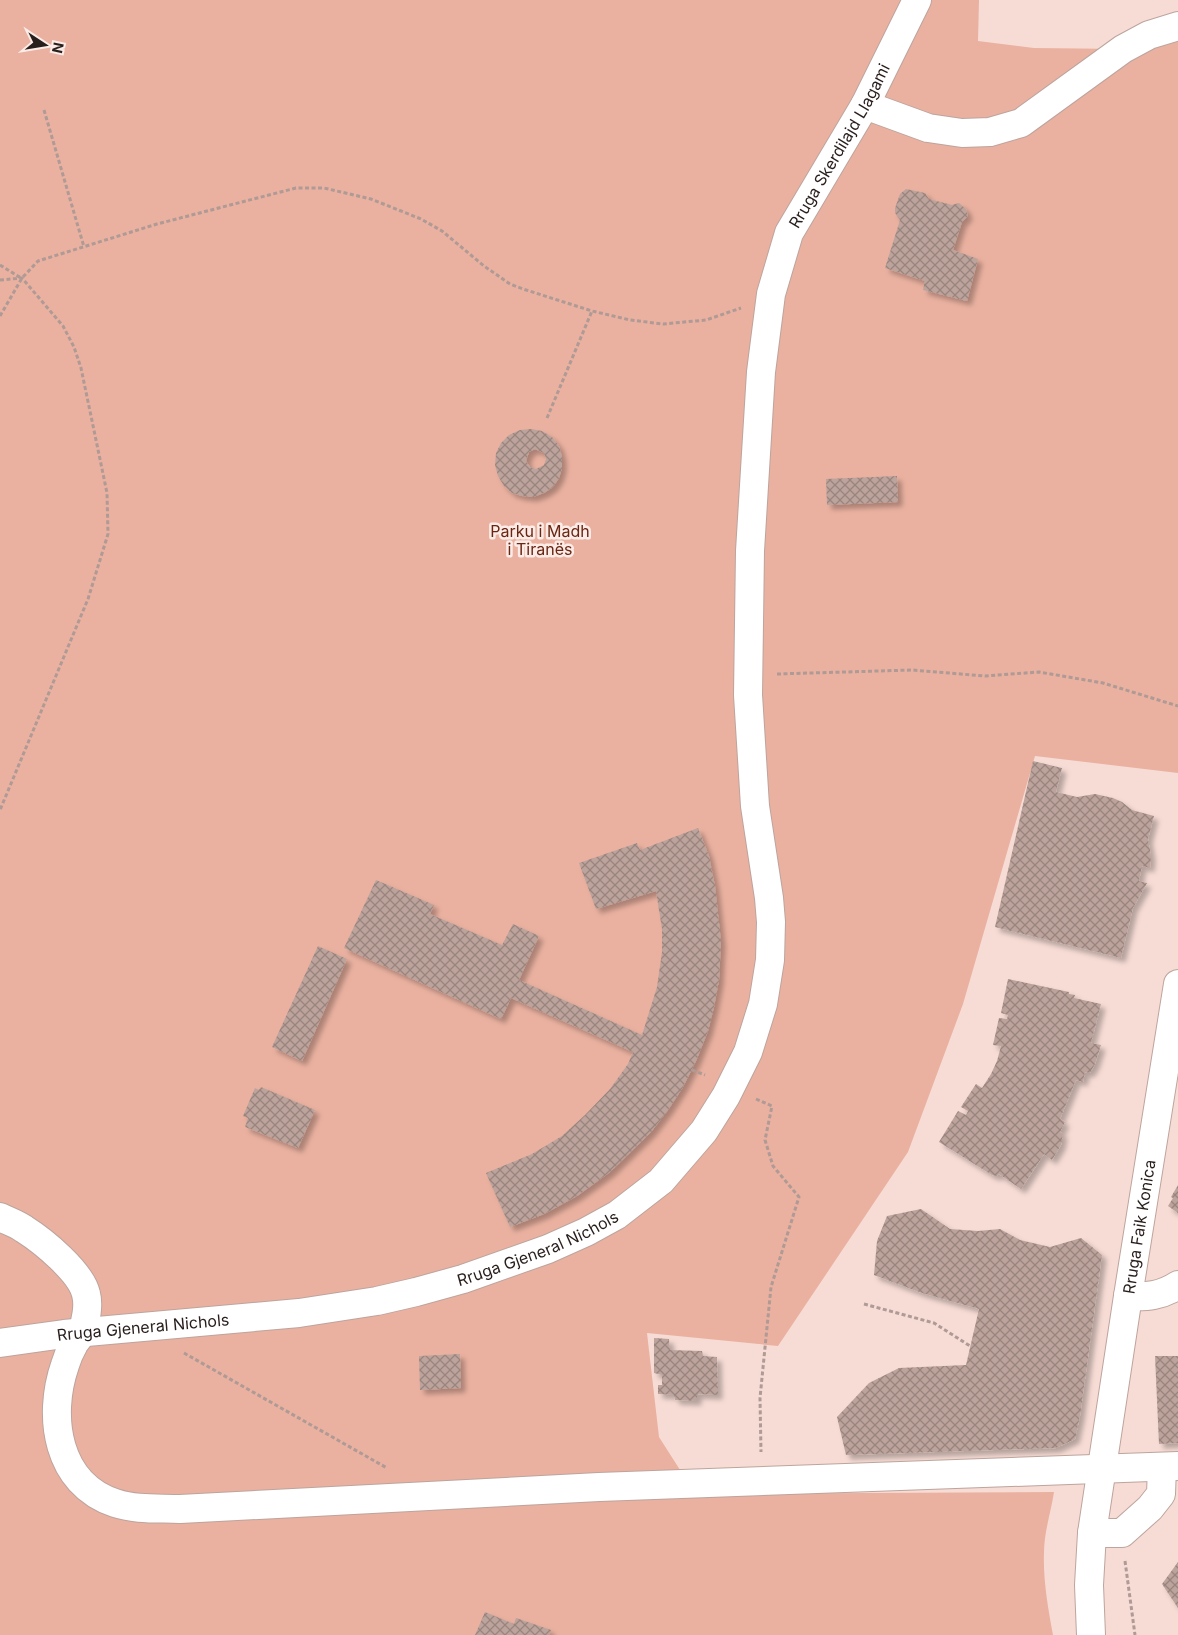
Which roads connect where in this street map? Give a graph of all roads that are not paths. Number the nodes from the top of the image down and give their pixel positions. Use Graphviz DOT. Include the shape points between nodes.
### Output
graph roads {
  1 [pos="917,0"];
  2 [pos="1178,26"];
  3 [pos="865,105"];
  4 [pos="755,806"];
  5 [pos="1178,984"];
  6 [pos="0,1217"];
  7 [pos="1178,1286"];
  8 [pos="1128,1296"];
  9 [pos="82,1332"];
  10 [pos="0,1343"];
  11 [pos="1170,1466"];
  12 [pos="1101,1469"];
  13 [pos="1092,1533"];
  14 [pos="1091,1635"];
  1 -- 3 [label="street, Rruga Skerdilajd Llagami"];
  2 -- 3 [label="street" via="1149,35 1123,49 1021,123 990,132 962,133 928,128"];
  3 -- 4 [label="street, Rruga Skerdilajd Llagami" via="788,233 771,294 761,372 750,552 748,695"];
  4 -- 9 [label="street, Rruga Gjeneral Nichols" via="770,898 771,942 760,1017 748,1052 726,1096 704,1131 661,1181 617,1215 548,1250 441,1285 377,1301 309,1312"];
  5 -- 8 [label="street, Rruga Faik Konica"];
  6 -- 9 [label="street" via="24,1229 60,1257 81,1282 87,1304"];
  7 -- 8 [label="street" via="1150,1297"];
  8 -- 12 [label="street, Rruga Faik Konica"];
  9 -- 10 [label="street, Rruga Gjeneral Nichols"];
  9 -- 12 [label="street" via="67,1360 60,1384 58,1416 61,1445 68,1464 78,1479 96,1495 116,1503 147,1508 180,1509 599,1486"];
  11 -- 12 [label="street"];
  11 -- 13 [label="street" via="1161,1494 1122,1533"];
  12 -- 13 [label="street, Rruga Faik Konica"];
  13 -- 14 [label="street, Rruga Faik Konica" via="1088,1585"];
}
